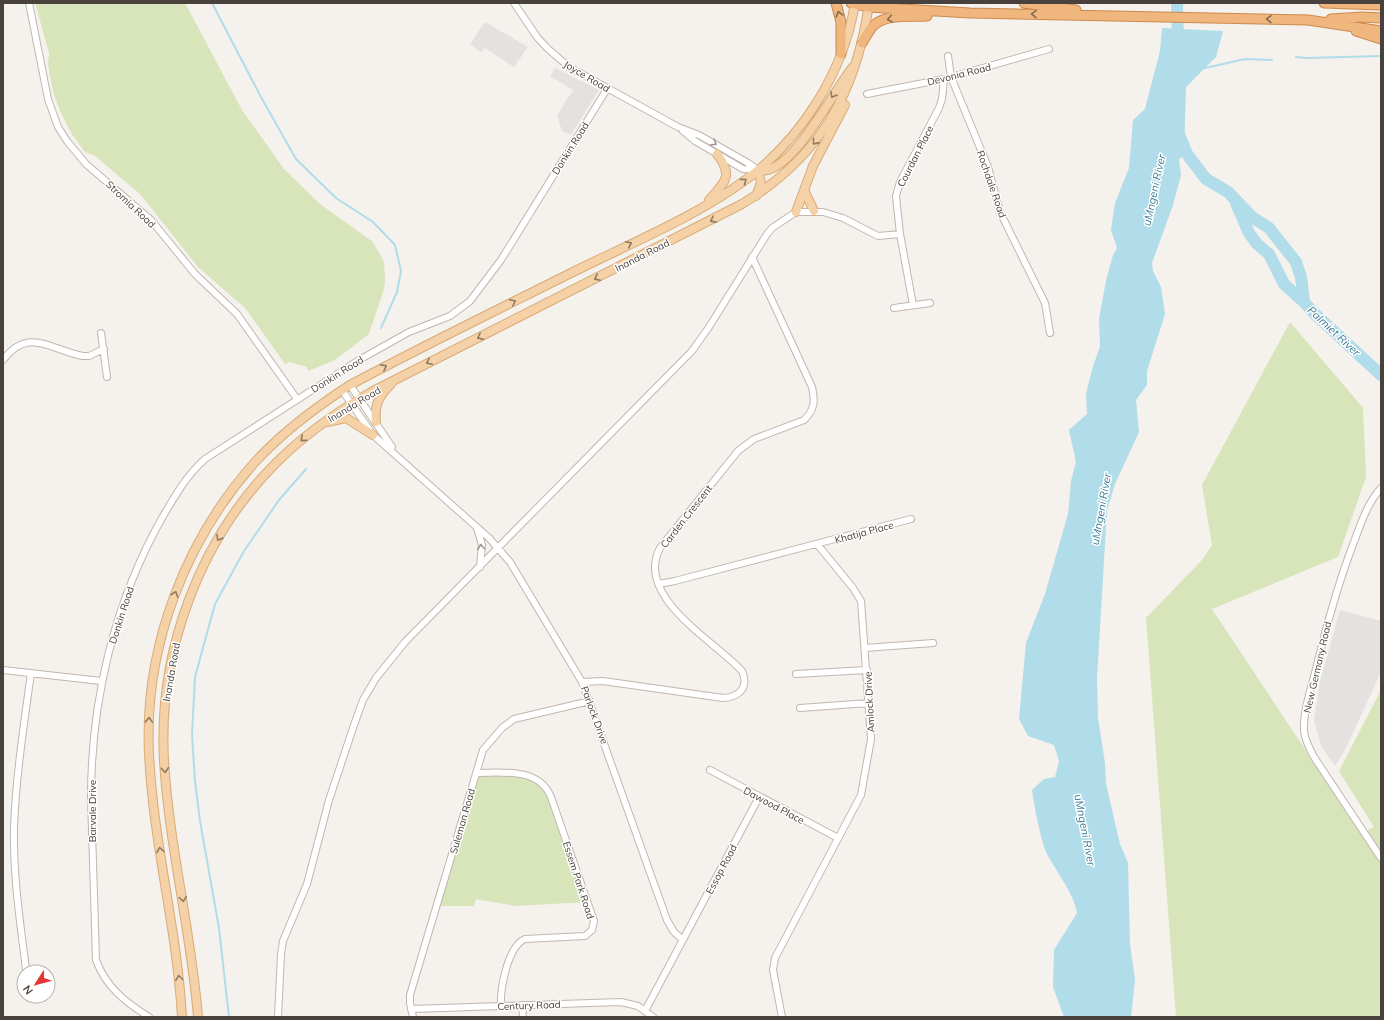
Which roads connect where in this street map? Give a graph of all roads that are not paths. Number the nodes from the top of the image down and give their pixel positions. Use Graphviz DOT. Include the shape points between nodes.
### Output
graph roads {
  1 [pos="29,3"];
  2 [pos="514,3"];
  3 [pos="836,3"];
  4 [pos="853,3"];
  5 [pos="1024,3"];
  6 [pos="1324,3"];
  7 [pos="868,5"];
  8 [pos="1381,5"];
  9 [pos="970,13"];
  10 [pos="1087,13"];
  11 [pos="1381,18"];
  12 [pos="1314,21"];
  13 [pos="1381,31"];
  14 [pos="1381,40"];
  15 [pos="862,43"];
  16 [pos="1049,49"];
  17 [pos="841,54"];
  18 [pos="948,56"];
  19 [pos="856,64"];
  20 [pos="952,77"];
  21 [pos="944,80"];
  22 [pos="607,89"];
  23 [pos="867,94"];
  24 [pos="678,127"];
  25 [pos="717,154"];
  26 [pos="758,170"];
  27 [pos="805,192"];
  28 [pos="755,196"];
  29 [pos="705,205"];
  30 [pos="814,210"];
  31 [pos="796,212"];
  32 [pos="900,234"];
  33 [pos="752,257"];
  34 [pos="930,303"];
  35 [pos="912,305"];
  36 [pos="894,308"];
  37 [pos="1050,332"];
  38 [pos="101,333"];
  39 [pos="104,349"];
  40 [pos="3,360"];
  41 [pos="107,378"];
  42 [pos="396,379"];
  43 [pos="350,385"];
  44 [pos="342,390"];
  45 [pos="297,399"];
  46 [pos="359,399"];
  47 [pos="350,404"];
  48 [pos="376,422"];
  49 [pos="322,424"];
  50 [pos="373,435"];
  51 [pos="396,453"];
  52 [pos="1381,488"];
  53 [pos="911,519"];
  54 [pos="477,527"];
  55 [pos="817,544"];
  56 [pos="499,547"];
  57 [pos="480,567"];
  58 [pos="658,584"];
  59 [pos="933,643"];
  60 [pos="865,648"];
  61 [pos="3,670"];
  62 [pos="867,670"];
  63 [pos="31,673"];
  64 [pos="796,674"];
  65 [pos="101,681"];
  66 [pos="582,682"];
  67 [pos="590,701"];
  68 [pos="869,703"];
  69 [pos="800,708"];
  70 [pos="710,770"];
  71 [pos="476,773"];
  72 [pos="759,798"];
  73 [pos="838,838"];
  74 [pos="1381,858"];
  75 [pos="683,940"];
  76 [pos="25,964"];
  77 [pos="522,1005"];
  78 [pos="501,1006"];
  79 [pos="411,1009"];
  80 [pos="645,1011"];
  81 [pos="149,1017"];
  82 [pos="182,1017"];
  83 [pos="198,1017"];
  84 [pos="278,1017"];
  85 [pos="413,1017"];
  86 [pos="523,1017"];
  87 [pos="653,1017"];
  88 [pos="782,1017"];
  1 -- 45 [label="street, Stromia Road" via="48,99 58,127 67,141 86,164 151,220 195,274 237,314"];
  2 -- 22 [label="street, Joyce Road" via="547,48 569,67"];
  17 -- 3 [label="highway, one-way" via="841,22"];
  4 -- 7 [label="highway"];
  4 -- 17 [label="main road, Inanda Road" via="850,29"];
  5 -- 10 [label="highway"];
  6 -- 8 [label="highway"];
  7 -- 9 [label="highway"];
  7 -- 15 [label="main road, Inanda Road"];
  10 -- 9 [label="highway, one-way"];
  9 -- 15 [label="highway, one-way" via="887,18 872,27"];
  12 -- 10 [label="highway, one-way"];
  11 -- 12 [label="highway"];
  12 -- 13 [label="highway"];
  12 -- 14 [label="highway"];
  15 -- 19 [label="main road, Inanda Road"];
  16 -- 20 [label="street, Devonia Road"];
  17 -- 26 [label="main road, Inanda Road" via="831,77 812,108 785,143"];
  18 -- 20 [label="street, Rochdale Road"];
  19 -- 26 [label="main road, one-way" via="805,138 774,168 765,172"];
  19 -- 27 [label="main road" via="856,73 846,103 813,166"];
  19 -- 28 [label="main road, Inanda Road, one-way" via="838,108 821,136 787,172"];
  20 -- 21 [label="street, Devonia Road"];
  20 -- 37 [label="street, Rochdale Road" via="988,167 1000,212 1044,303"];
  21 -- 23 [label="street, Devonia Road"];
  21 -- 32 [label="street, Courdan Place" via="939,108 897,191"];
  22 -- 24 [label="street, Joyce Road"];
  22 -- 45 [label="street, Donkin Road" via="500,260 470,301 450,316 389,342"];
  24 -- 25 [label="street, Joyce Road"];
  24 -- 26 [label="street, Joyce Road, one-way" via="699,135"];
  25 -- 26 [label="street, Joyce Road" via="744,169"];
  25 -- 29 [label="main road" via="726,167 727,176"];
  26 -- 28 [label="main road" via="761,183"];
  29 -- 26 [label="main road, Inanda Road, one-way" via="730,191"];
  27 -- 30 [label="main road"];
  27 -- 31 [label="main road"];
  28 -- 42 [label="main road, Inanda Road, one-way"];
  43 -- 29 [label="main road, Inanda Road, one-way"];
  30 -- 31 [label="street"];
  30 -- 32 [label="street" via="843,218 878,236"];
  31 -- 33 [label="street" via="772,228"];
  32 -- 35 [label="street, Courdan Place"];
  33 -- 56 [label="street" via="692,351"];
  33 -- 58 [label="street, Carden Crescent" via="812,386 814,406 804,420 754,439 738,451 660,548 656,555"];
  34 -- 35 [label="street"];
  35 -- 36 [label="street"];
  38 -- 39 [label="street"];
  39 -- 40 [label="street" via="83,356 43,344 26,342 13,348"];
  39 -- 41 [label="street"];
  42 -- 46 [label="main road, Inanda Road"];
  42 -- 48 [label="main road" via="379,398 375,412"];
  43 -- 44 [label="main road, Inanda Road"];
  43 -- 46 [label="street, Parlock Drive"];
  44 -- 47 [label="street, Parlock Drive"];
  82 -- 44 [label="main road, Inanda Road, one-way" via="180,983 154,813 149,751 151,691 157,654 184,573 194,551 222,505 270,447"];
  45 -- 65 [label="street, Donkin Road" via="205,459 186,478 140,560 124,600"];
  46 -- 47 [label="main road, Inanda Road"];
  46 -- 48 [label="street, Parlock Drive"];
  47 -- 49 [label="main road, Inanda Road"];
  47 -- 50 [label="street, Parlock Drive"];
  48 -- 51 [label="street, Parlock Drive"];
  49 -- 50 [label="main road" via="346,418"];
  49 -- 83 [label="main road, Inanda Road, one-way" via="274,465 245,498 225,528 191,594 172,657 164,736 166,784"];
  50 -- 51 [label="street, Parlock Drive"];
  51 -- 54 [label="street, Parlock Drive"];
  52 -- 74 [label="street, New Germany Road" via="1367,509 1341,575 1308,702 1304,732 1314,757"];
  53 -- 55 [label="street, Khatija Place"];
  54 -- 56 [label="street, Parlock Drive"];
  57 -- 54 [label="street, one-way" via="482,545"];
  55 -- 58 [label="street"];
  55 -- 60 [label="street, Amlock Drive" via="854,588 861,601"];
  56 -- 57 [label="street"];
  56 -- 66 [label="street, Parlock Drive"];
  57 -- 84 [label="street" via="391,658 364,700 329,800 307,884 285,934 281,954"];
  58 -- 66 [label="street, Carden Crescent" via="673,609 742,671 745,682 741,692 723,698 602,681"];
  59 -- 60 [label="street"];
  60 -- 62 [label="street, Amlock Drive"];
  61 -- 63 [label="street"];
  62 -- 64 [label="street"];
  62 -- 68 [label="street, Amlock Drive"];
  63 -- 65 [label="street"];
  63 -- 76 [label="street" via="18,774 14,832 15,888"];
  65 -- 81 [label="street, Barvale Drive" via="91,783 95,949 100,970 113,990"];
  66 -- 67 [label="street, Parlock Drive"];
  67 -- 71 [label="street, Suleman Road" via="514,719 486,745"];
  67 -- 75 [label="street, Parlock Drive" via="667,920 674,932"];
  68 -- 69 [label="street"];
  68 -- 73 [label="street, Amlock Drive" via="870,750 861,795"];
  70 -- 72 [label="street, Dawood Place"];
  71 -- 78 [label="street, Essem Park Road" via="521,773 545,785 552,797 594,921 592,930 585,936 525,939 519,942 513,950 500,992"];
  71 -- 79 [label="street, Suleman Road" via="410,995"];
  72 -- 73 [label="street, Dawood Place"];
  72 -- 75 [label="street, Essop Road"];
  73 -- 88 [label="street, Amlock Drive" via="775,958 773,970"];
  75 -- 80 [label="street"];
  77 -- 78 [label="street, Century Road"];
  77 -- 80 [label="street, Century Road" via="621,1002 632,1003"];
  77 -- 86 [label="street"];
  78 -- 79 [label="street, Century Road"];
  79 -- 85 [label="street, Suleman Road"];
  80 -- 87 [label="street"];
}
